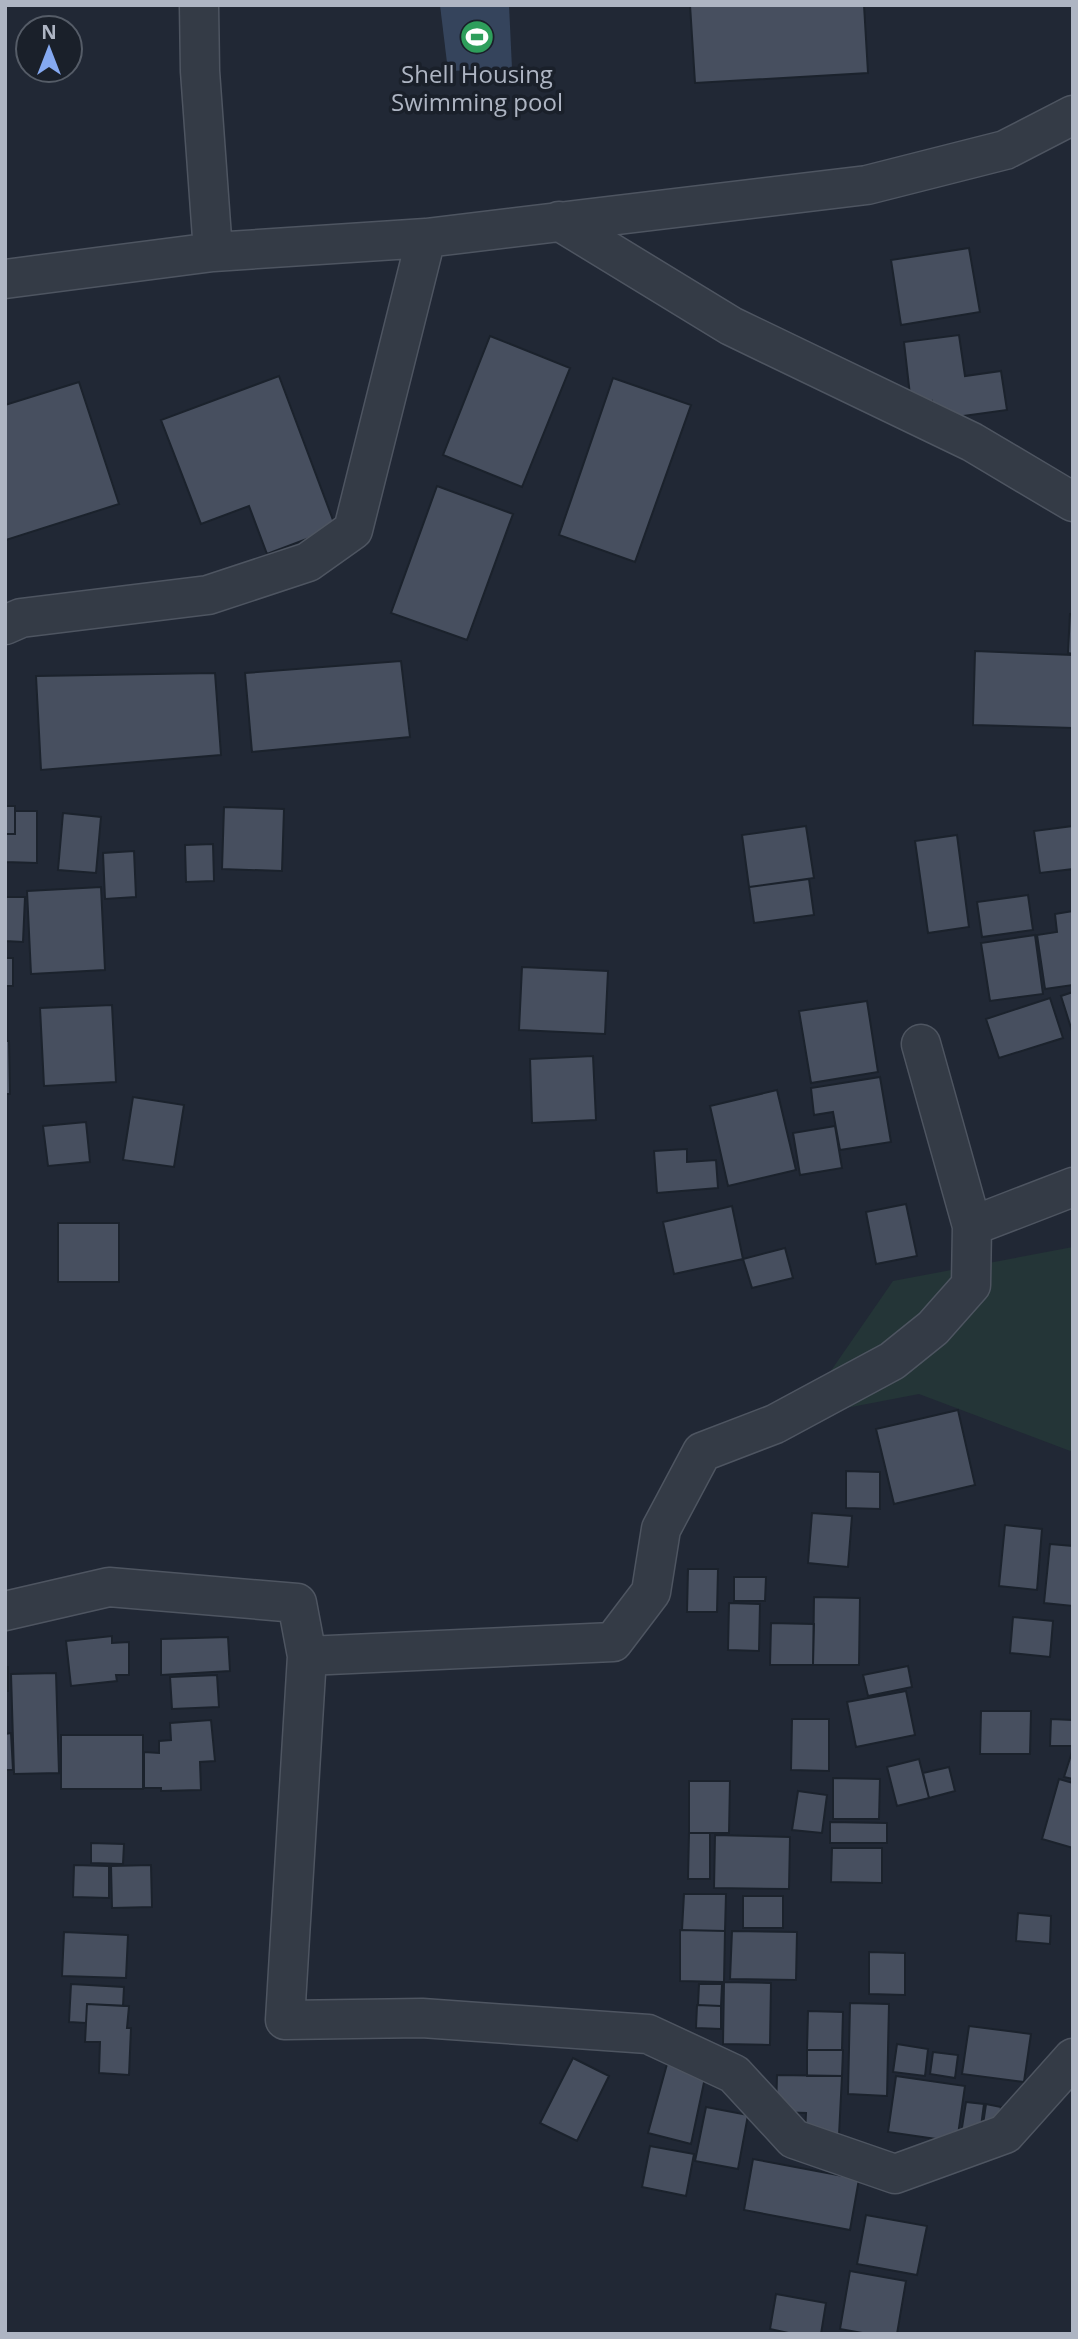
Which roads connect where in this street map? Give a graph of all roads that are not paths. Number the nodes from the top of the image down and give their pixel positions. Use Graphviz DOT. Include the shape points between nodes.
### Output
graph roads {
  1 [pos="199,5"];
  2 [pos="1073,115"];
  3 [pos="559,221"];
  4 [pos="426,238"];
  5 [pos="213,252"];
  6 [pos="5,279"];
  7 [pos="1073,502"];
  8 [pos="5,625"];
  9 [pos="921,1044"];
  10 [pos="1073,1186"];
  11 [pos="972,1226"];
  12 [pos="5,1611"];
  13 [pos="307,1656"];
  14 [pos="1073,2058"];
  1 -- 5 [label="street"];
  2 -- 3 [label="street" via="1005,150 867,185"];
  3 -- 4 [label="street"];
  3 -- 7 [label="street" via="731,326 972,442"];
  4 -- 5 [label="street"];
  4 -- 8 [label="street" via="353,530 309,562 208,595 21,618"];
  5 -- 6 [label="street"];
  9 -- 11 [label="street"];
  10 -- 11 [label="street"];
  11 -- 13 [label="street" via="971,1285 933,1328 892,1361 775,1423 702,1452 661,1530 651,1592 612,1642"];
  12 -- 13 [label="street" via="108,1587 297,1603"];
  13 -- 14 [label="street" via="285,2020 422,2018 648,2034 734,2074 794,2139 895,2174 1005,2134"];
}
